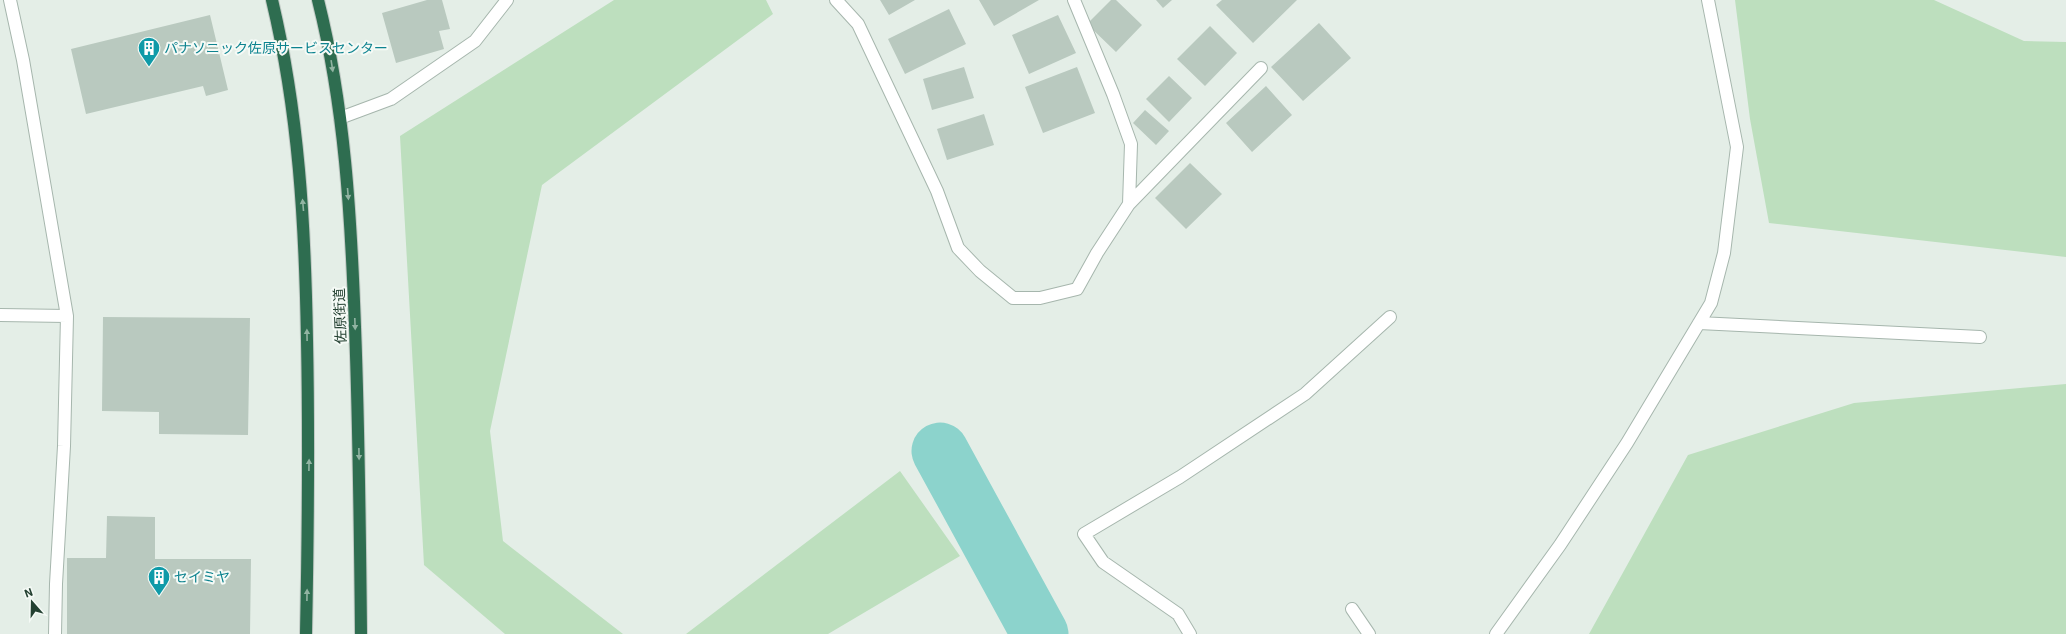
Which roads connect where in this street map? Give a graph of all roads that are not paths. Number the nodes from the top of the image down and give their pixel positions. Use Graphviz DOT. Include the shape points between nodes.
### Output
graph roads {
  1 [pos="10,0"];
  2 [pos="272,0"];
  3 [pos="318,0"];
  4 [pos="507,0"];
  5 [pos="836,0"];
  6 [pos="1074,0"];
  7 [pos="1708,0"];
  8 [pos="1261,68"];
  9 [pos="340,118"];
  10 [pos="1129,204"];
  11 [pos="0,315"];
  12 [pos="67,316"];
  13 [pos="1390,317"];
  14 [pos="1699,323"];
  15 [pos="1980,337"];
  16 [pos="1352,609"];
  17 [pos="55,634"];
  18 [pos="306,634"];
  19 [pos="360,634"];
  20 [pos="1190,634"];
  21 [pos="1369,634"];
  22 [pos="1496,634"];
  1 -- 12 [label="street"];
  18 -- 2 [label="highway, one-way" via="309,457 306,240 298,150 283,45"];
  3 -- 9 [label="highway, 佐原街道, one-way" via="327,34"];
  4 -- 9 [label="street" via="475,41 391,99"];
  5 -- 10 [label="street" via="858,24 937,191 958,248 1013,298 1040,298 1077,289"];
  6 -- 10 [label="street" via="1131,144"];
  7 -- 14 [label="street" via="1737,147 1724,253 1711,303"];
  8 -- 10 [label="street"];
  9 -- 19 [label="highway, 佐原街道, one-way" via="352,238 360,456"];
  11 -- 12 [label="street"];
  12 -- 17 [label="street"];
  13 -- 20 [label="street" via="1305,394 1180,477 1084,534 1103,562 1178,614"];
  14 -- 15 [label="street"];
  14 -- 22 [label="street" via="1627,443 1560,545"];
  16 -- 21 [label="street"];
}
